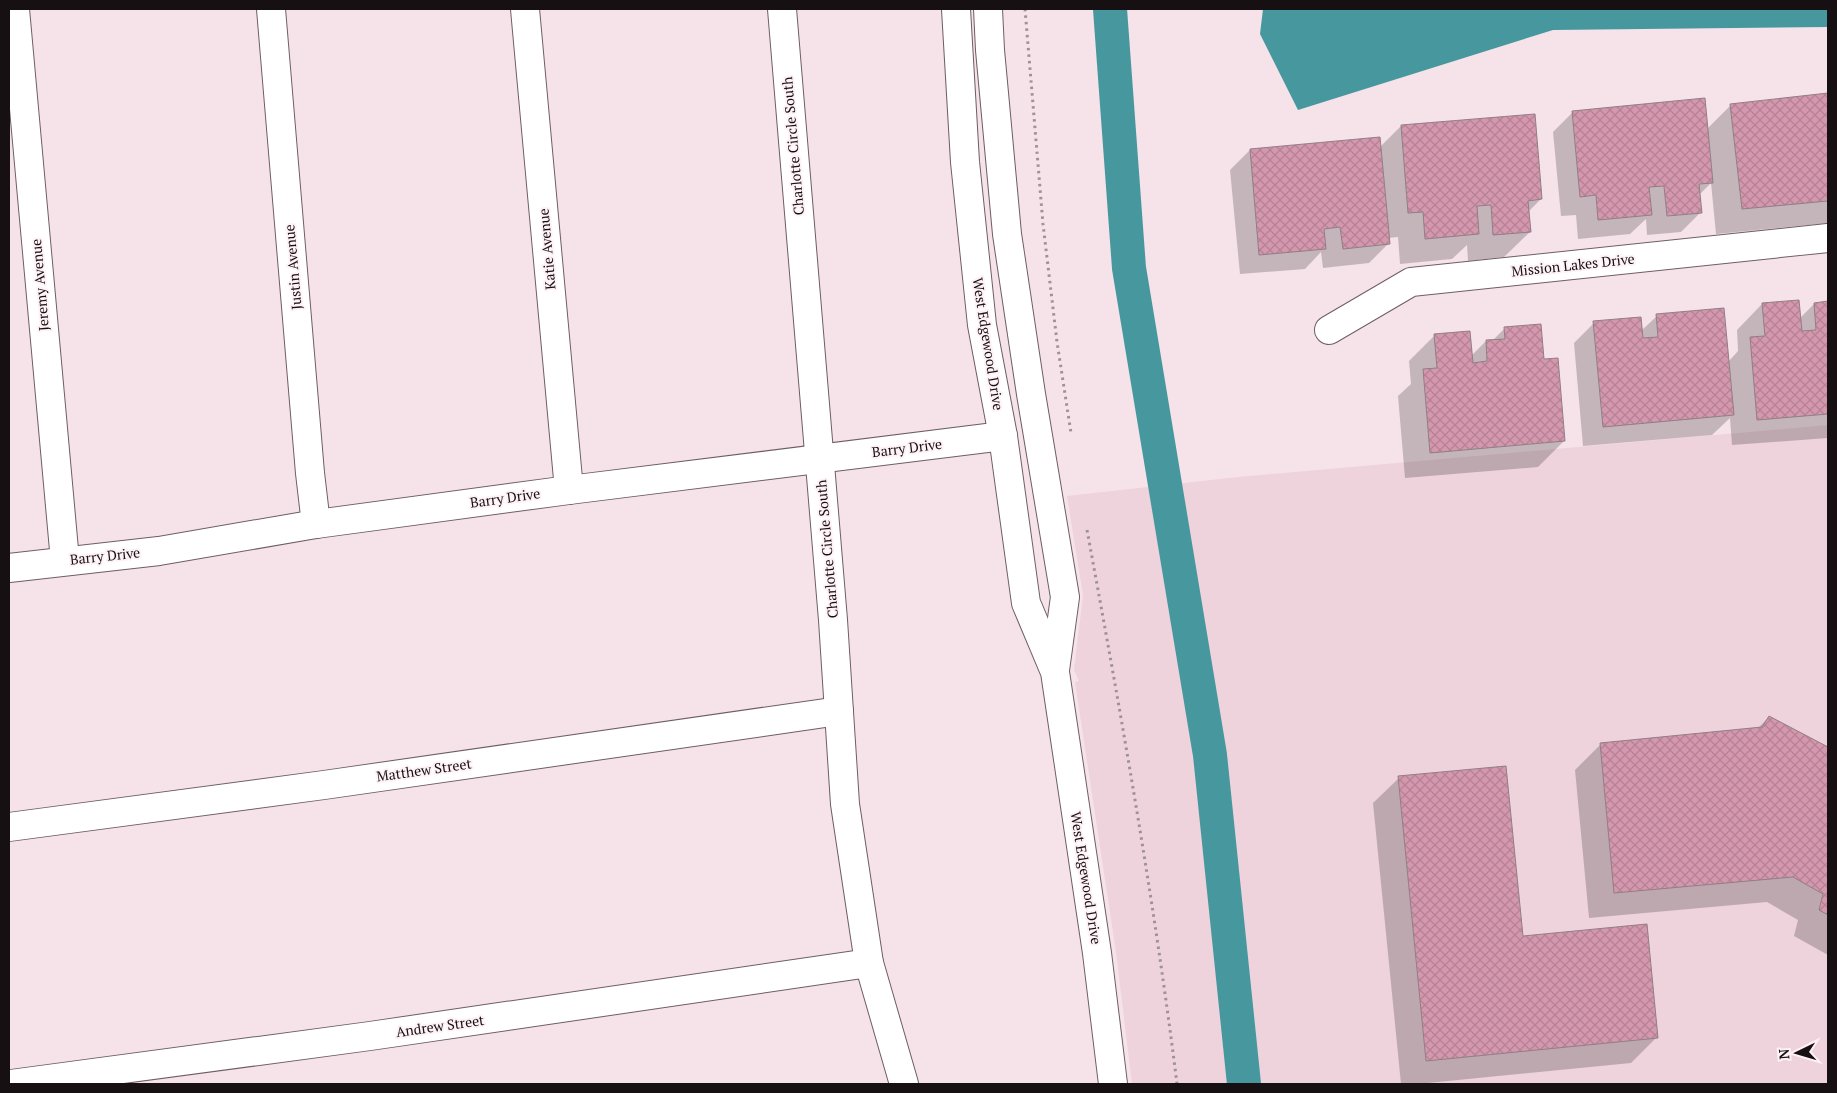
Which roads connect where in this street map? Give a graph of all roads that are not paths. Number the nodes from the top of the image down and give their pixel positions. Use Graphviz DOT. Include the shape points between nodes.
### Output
graph roads {
  1 [pos="16,9"];
  2 [pos="271,9"];
  3 [pos="525,9"];
  4 [pos="782,9"];
  5 [pos="956,9"];
  6 [pos="988,9"];
  7 [pos="1828,238"];
  8 [pos="1329,330"];
  9 [pos="1003,436"];
  10 [pos="819,459"];
  11 [pos="569,490"];
  12 [pos="316,524"];
  13 [pos="65,561"];
  14 [pos="9,568"];
  15 [pos="1055,672"];
  16 [pos="839,711"];
  17 [pos="9,827"];
  18 [pos="869,963"];
  19 [pos="11,1084"];
  20 [pos="904,1084"];
  21 [pos="1113,1084"];
  1 -- 13 [label="street, Jeremy Avenue"];
  2 -- 12 [label="street, Justin Avenue"];
  3 -- 11 [label="street, Katie Avenue"];
  4 -- 10 [label="street, Charlotte Circle South"];
  5 -- 9 [label="street, West Edgewood Drive" via="965,162 982,325"];
  6 -- 15 [label="street, West Edgewood Drive" via="1007,234 1065,597"];
  7 -- 8 [label="street, Mission Lakes Drive" via="1411,282"];
  9 -- 10 [label="street, Barry Drive"];
  9 -- 15 [label="street, West Edgewood Drive" via="1026,603"];
  10 -- 11 [label="street, Barry Drive"];
  10 -- 16 [label="street, Charlotte Circle South"];
  11 -- 12 [label="street, Barry Drive"];
  12 -- 13 [label="street, Barry Drive" via="159,550"];
  13 -- 14 [label="street, Barry Drive"];
  15 -- 21 [label="street, West Edgewood Drive" via="1098,953"];
  16 -- 17 [label="street, Matthew Street"];
  16 -- 18 [label="street, Charlotte Circle South" via="845,804"];
  18 -- 19 [label="street, Andrew Street" via="370,1036"];
  18 -- 20 [label="street, Charlotte Circle South"];
}
